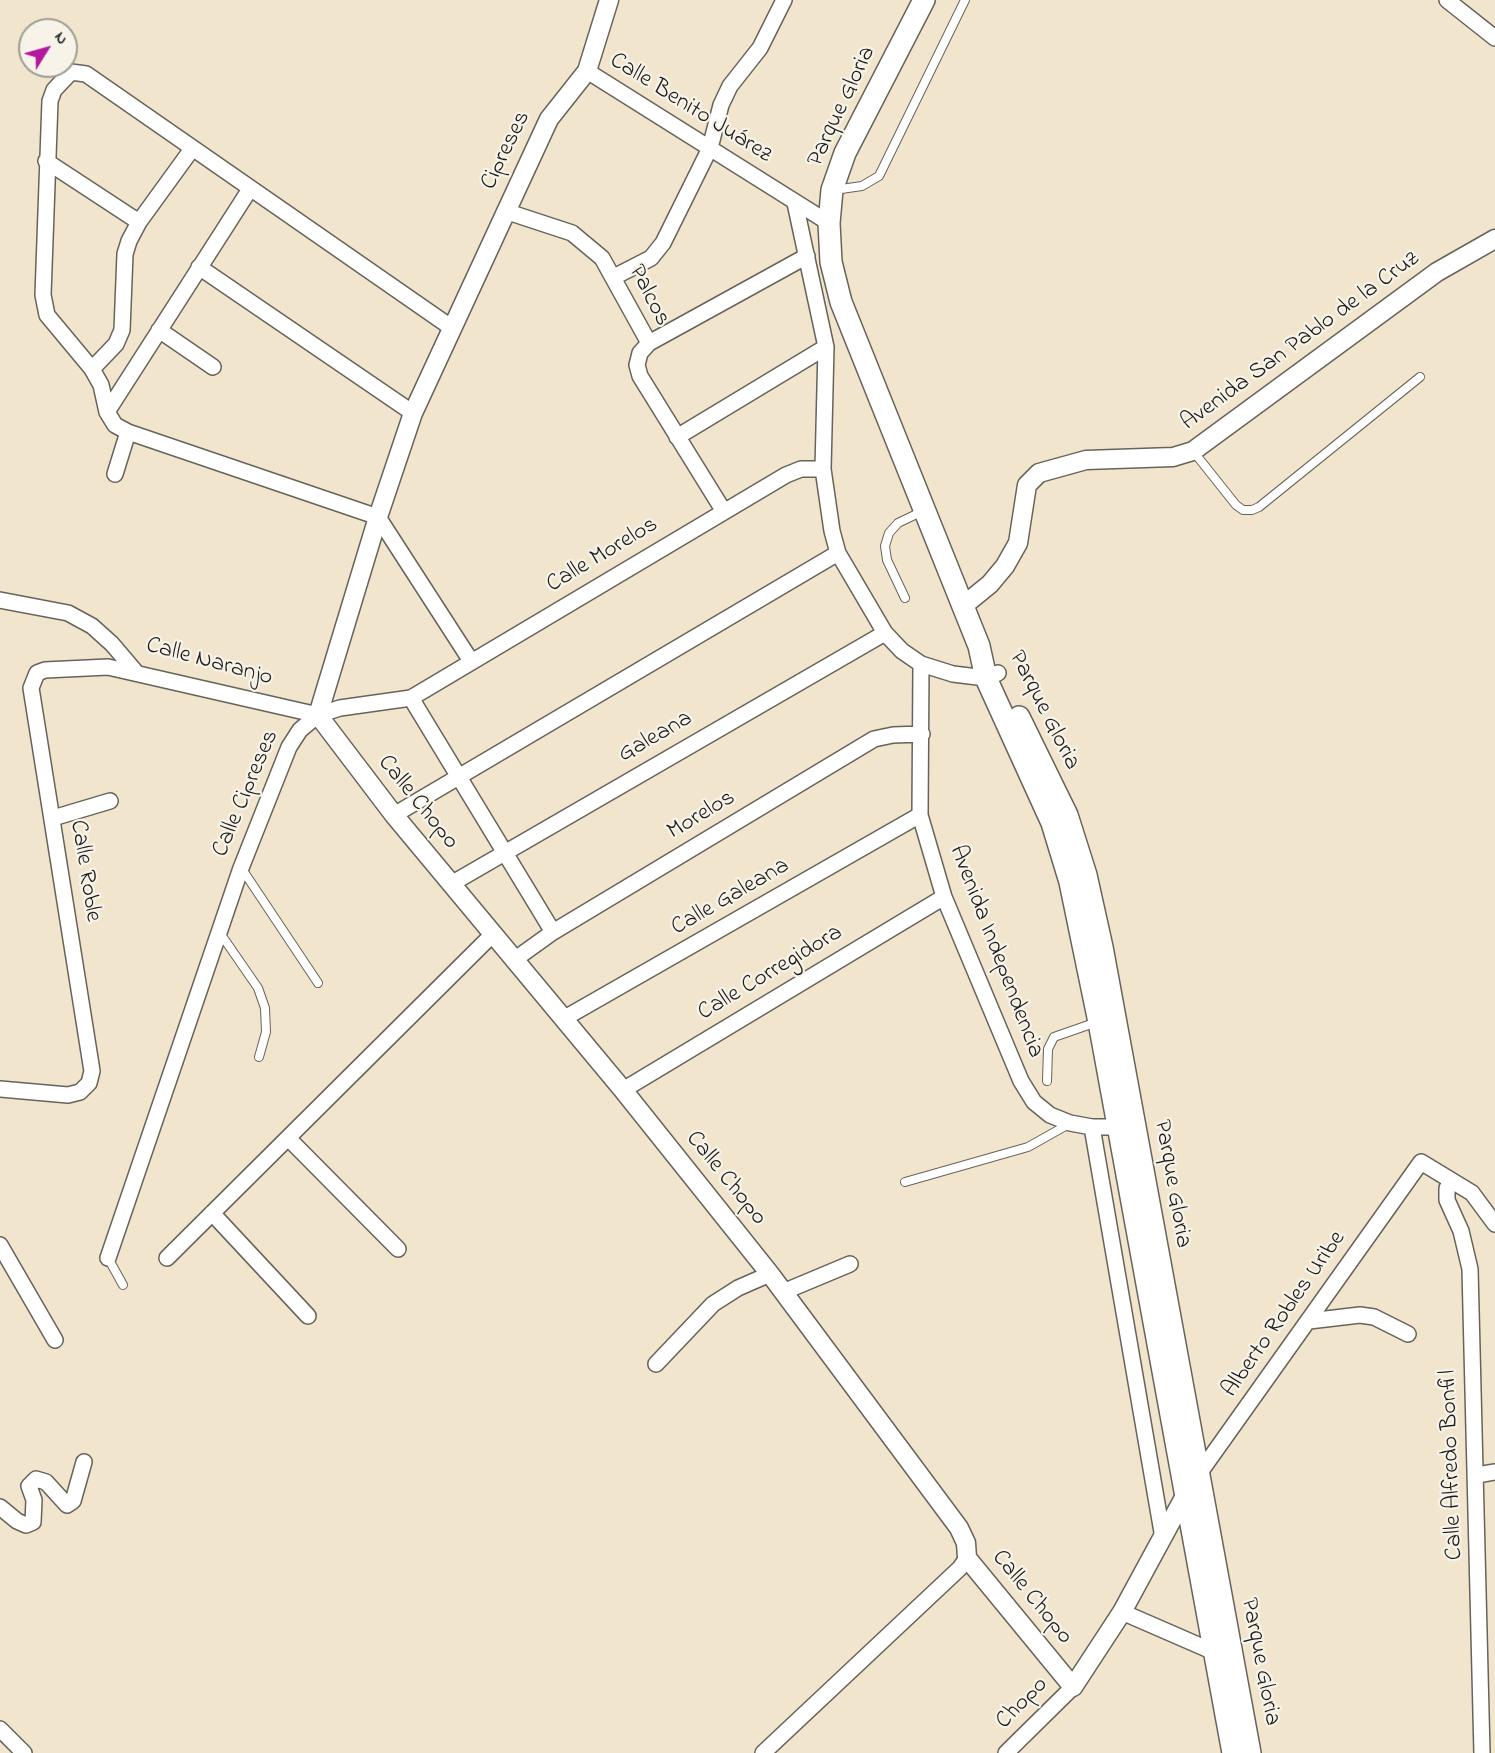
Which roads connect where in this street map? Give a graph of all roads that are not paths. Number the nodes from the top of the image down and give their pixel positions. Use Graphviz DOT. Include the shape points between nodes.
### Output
graph roads {
  1 [pos="609,0"];
  2 [pos="784,0"];
  3 [pos="924,0"];
  4 [pos="965,0"];
  5 [pos="1447,0"];
  6 [pos="1495,38"];
  7 [pos="587,71"];
  8 [pos="710,148"];
  9 [pos="192,149"];
  10 [pos="46,161"];
  11 [pos="250,189"];
  12 [pos="832,190"];
  13 [pos="795,203"];
  14 [pos="505,211"];
  15 [pos="140,222"];
  16 [pos="829,223"];
  17 [pos="1495,239"];
  18 [pos="807,256"];
  19 [pos="199,267"];
  20 [pos="614,277"];
  21 [pos="452,328"];
  22 [pos="159,330"];
  23 [pos="649,344"];
  24 [pos="826,346"];
  25 [pos="213,367"];
  26 [pos="92,369"];
  27 [pos="1420,377"];
  28 [pos="106,412"];
  29 [pos="413,413"];
  30 [pos="128,432"];
  31 [pos="677,437"];
  32 [pos="1193,452"];
  33 [pos="823,469"];
  34 [pos="115,474"];
  35 [pos="723,510"];
  36 [pos="923,511"];
  37 [pos="378,517"];
  38 [pos="838,553"];
  39 [pos="905,598"];
  40 [pos="0,600"];
  41 [pos="963,606"];
  42 [pos="885,633"];
  43 [pos="471,661"];
  44 [pos="921,664"];
  45 [pos="135,671"];
  46 [pos="992,676"];
  47 [pos="411,698"];
  48 [pos="318,715"];
  49 [pos="922,734"];
  50 [pos="459,775"];
  51 [pos="110,801"];
  52 [pos="920,815"];
  53 [pos="394,816"];
  54 [pos="53,818"];
  55 [pos="504,852"];
  56 [pos="241,868"];
  57 [pos="452,884"];
  58 [pos="944,897"];
  59 [pos="219,932"];
  60 [pos="553,932"];
  61 [pos="493,934"];
  62 [pos="514,960"];
  63 [pos="318,983"];
  64 [pos="564,1019"];
  65 [pos="1099,1022"];
  66 [pos="259,1057"];
  67 [pos="1047,1081"];
  68 [pos="0,1090"];
  69 [pos="623,1090"];
  70 [pos="1070,1123"];
  71 [pos="1092,1127"];
  72 [pos="1126,1127"];
  73 [pos="288,1138"];
  74 [pos="905,1182"];
  75 [pos="1452,1182"];
  76 [pos="212,1213"];
  77 [pos="1495,1224"];
  78 [pos="0,1245"];
  79 [pos="398,1249"];
  80 [pos="108,1258"];
  81 [pos="167,1258"];
  82 [pos="849,1264"];
  83 [pos="770,1274"];
  84 [pos="123,1285"];
  85 [pos="783,1292"];
  86 [pos="309,1316"];
  87 [pos="1309,1321"];
  88 [pos="1407,1334"];
  89 [pos="55,1340"];
  90 [pos="656,1364"];
  91 [pos="84,1462"];
  92 [pos="1495,1472"];
  93 [pos="1198,1474"];
  94 [pos="1476,1475"];
  95 [pos="1186,1494"];
  96 [pos="0,1507"];
  97 [pos="1163,1539"];
  98 [pos="967,1558"];
  99 [pos="1122,1612"];
  100 [pos="1214,1652"];
  101 [pos="1072,1687"];
  102 [pos="0,1729"];
  103 [pos="1479,1752"];
  104 [pos="24,1753"];
  105 [pos="764,1753"];
  106 [pos="1006,1753"];
  107 [pos="1233,1753"];
  108 [pos="1250,1753"];
  1 -- 7 [label="street, Cipreses"];
  2 -- 8 [label="street" via="760,48 730,86"];
  3 -- 12 [label="main road, Parque Gloria" via="845,153"];
  4 -- 12 [label="lane" via="879,176 862,186"];
  5 -- 6 [label="street"];
  7 -- 8 [label="street, Calle Benito Juárez"];
  7 -- 14 [label="street, Cipreses" via="549,119"];
  8 -- 13 [label="street, Calle Benito Juárez"];
  8 -- 20 [label="street" via="658,251 643,264"];
  9 -- 10 [label="street" via="78,71 64,76 50,101"];
  9 -- 11 [label="street"];
  9 -- 15 [label="street"];
  10 -- 15 [label="street"];
  10 -- 26 [label="street" via="43,295 48,315"];
  11 -- 19 [label="street"];
  11 -- 21 [label="street"];
  12 -- 16 [label="main road, Parque Gloria"];
  13 -- 16 [label="street, Calle Benito Juárez"];
  13 -- 18 [label="street"];
  14 -- 20 [label="street, Palcos" via="572,233 602,258"];
  14 -- 21 [label="street, Cipreses"];
  15 -- 26 [label="street" via="125,254 122,330 116,344"];
  16 -- 36 [label="main road, Parque Gloria" via="831,262 841,302"];
  17 -- 32 [label="street, Avenida San Pablo de la Cruz" via="1437,272"];
  18 -- 23 [label="street"];
  18 -- 24 [label="street"];
  19 -- 22 [label="street"];
  19 -- 29 [label="street"];
  20 -- 23 [label="street, Palcos"];
  21 -- 29 [label="street, Calle Cipreses"];
  22 -- 25 [label="street"];
  22 -- 28 [label="street"];
  23 -- 31 [label="street, Palcos" via="640,352 640,376"];
  24 -- 31 [label="street"];
  24 -- 33 [label="street"];
  26 -- 28 [label="street" via="101,385"];
  27 -- 32 [label="lane" via="1252,510 1236,505"];
  28 -- 30 [label="street" via="115,425"];
  29 -- 37 [label="street, Calle Cipreses"];
  30 -- 34 [label="street"];
  30 -- 37 [label="street"];
  31 -- 35 [label="street, Palcos"];
  32 -- 41 [label="street, Avenida San Pablo de la Cruz" via="1173,457 1086,460 1039,473 1027,485 1018,543 1005,566"];
  33 -- 35 [label="street, Calle Morelos" via="786,475"];
  33 -- 38 [label="street"];
  35 -- 43 [label="street, Calle Morelos"];
  36 -- 39 [label="lane" via="898,524 889,533 885,546 887,560"];
  36 -- 41 [label="main road, Parque Gloria"];
  37 -- 43 [label="street"];
  37 -- 48 [label="street, Calle Cipreses"];
  38 -- 42 [label="street"];
  38 -- 50 [label="street"];
  40 -- 45 [label="street, Calle Naranjo" via="68,613 92,626"];
  41 -- 46 [label="main road, Parque Gloria"];
  42 -- 44 [label="street"];
  42 -- 55 [label="street, Galeana"];
  43 -- 47 [label="street, Calle Morelos"];
  44 -- 46 [label="street" via="953,674"];
  44 -- 49 [label="street, Avenida Independencia"];
  45 -- 48 [label="street, Calle Naranjo"];
  45 -- 54 [label="street, Calle Roble" via="108,667 45,670 32,680"];
  46 -- 65 [label="main road, Parque Gloria" via="1052,823 1070,882"];
  46 -- 72 [label="main road, Parque Gloria" via="1067,815 1086,875 1102,947"];
  47 -- 48 [label="street, Calle Morelos"];
  47 -- 50 [label="street"];
  48 -- 53 [label="street, Calle Chopo"];
  48 -- 56 [label="street, Calle Cipreses" via="300,730 289,747"];
  49 -- 52 [label="street, Avenida Independencia"];
  49 -- 60 [label="street, Morelos" via="874,739"];
  50 -- 53 [label="street"];
  50 -- 55 [label="street"];
  51 -- 54 [label="street"];
  52 -- 58 [label="street, Avenida Independencia"];
  52 -- 64 [label="street, Calle Galeana"];
  53 -- 57 [label="street, Calle Chopo"];
  54 -- 68 [label="street, Calle Roble" via="92,1071 89,1083 80,1092 68,1095"];
  55 -- 57 [label="street, Galeana"];
  55 -- 60 [label="street"];
  56 -- 59 [label="street, Calle Cipreses"];
  56 -- 63 [label="lane"];
  57 -- 61 [label="street, Calle Chopo"];
  58 -- 69 [label="street, Calle Corregidora"];
  58 -- 70 [label="street, Avenida Independencia" via="1021,1081 1034,1102 1050,1115"];
  59 -- 66 [label="lane" via="258,988 265,1008 266,1032"];
  59 -- 80 [label="street, Calle Cipreses"];
  60 -- 62 [label="street, Morelos"];
  61 -- 62 [label="street, Calle Chopo"];
  61 -- 73 [label="street"];
  62 -- 64 [label="street, Calle Chopo"];
  64 -- 69 [label="street, Calle Chopo"];
  65 -- 67 [label="lane" via="1054,1037 1048,1049"];
  65 -- 72 [label="main road, Parque Gloria"];
  69 -- 83 [label="street, Calle Chopo"];
  70 -- 71 [label="street, Avenida Independencia"];
  70 -- 74 [label="lane" via="1028,1148"];
  71 -- 72 [label="street, Avenida Independencia"];
  71 -- 97 [label="street"];
  72 -- 93 [label="main road, Parque Gloria"];
  72 -- 95 [label="main road, Parque Gloria"];
  73 -- 76 [label="street"];
  73 -- 79 [label="street"];
  75 -- 77 [label="street" via="1472,1193"];
  75 -- 87 [label="street, Alberto Robles Uribe" via="1421,1162"];
  75 -- 94 [label="street, Calle Alfredo Bonfil" via="1447,1188 1447,1200 1461,1231 1470,1269"];
  76 -- 81 [label="street"];
  76 -- 86 [label="street"];
  78 -- 89 [label="street"];
  80 -- 84 [label="lane, Calle Cipreses"];
  82 -- 85 [label="street"];
  83 -- 85 [label="street, Calle Chopo"];
  83 -- 90 [label="street" via="714,1304"];
  85 -- 98 [label="street, Calle Chopo" via="959,1528"];
  87 -- 88 [label="street" via="1360,1315 1374,1317"];
  87 -- 93 [label="street, Alberto Robles Uribe"];
  91 -- 96 [label="street" via="73,1501 67,1505 46,1482 36,1479 29,1486 34,1500 33,1522 17,1521"];
  92 -- 94 [label="street"];
  93 -- 95 [label="street, Alberto Robles Uribe"];
  93 -- 108 [label="main road, Parque Gloria"];
  94 -- 103 [label="street, Calle Alfredo Bonfil"];
  95 -- 97 [label="street"];
  95 -- 100 [label="main road, Parque Gloria"];
  97 -- 99 [label="street"];
  98 -- 101 [label="street, Calle Chopo"];
  98 -- 105 [label="street"];
  99 -- 100 [label="street"];
  99 -- 101 [label="street"];
  100 -- 107 [label="main road, Parque Gloria"];
  101 -- 106 [label="street, Chopo"];
  102 -- 104 [label="street"];
}
